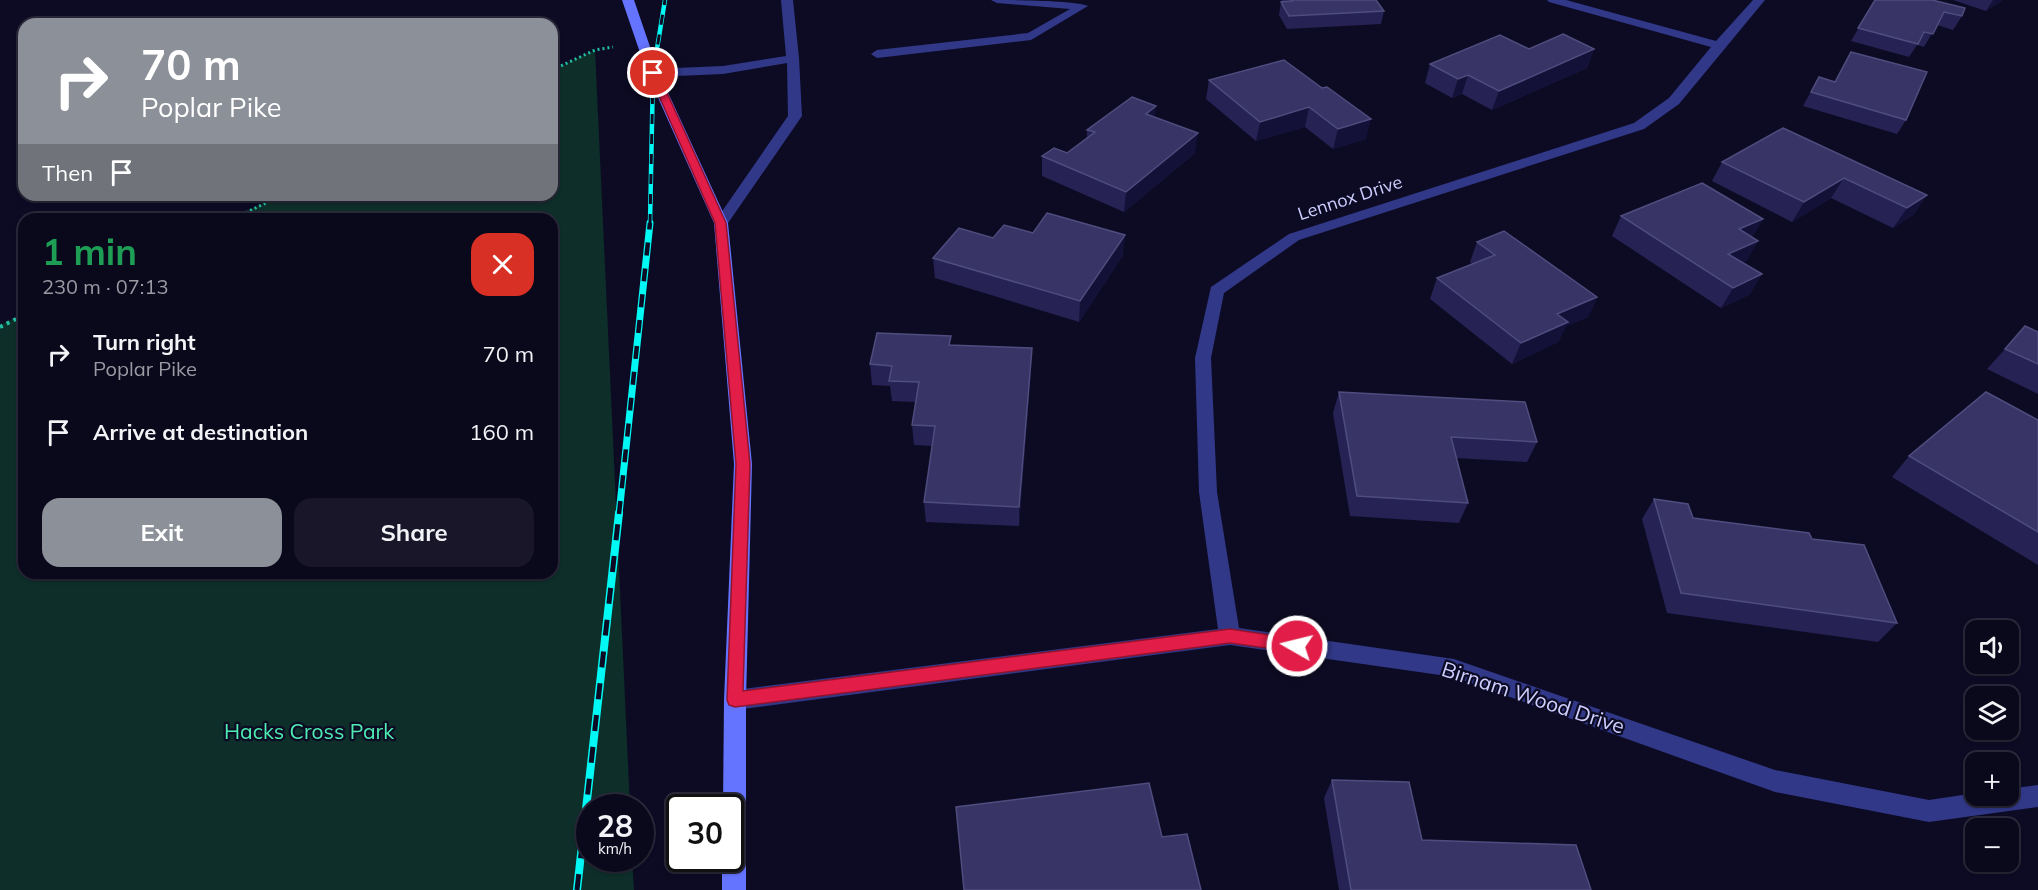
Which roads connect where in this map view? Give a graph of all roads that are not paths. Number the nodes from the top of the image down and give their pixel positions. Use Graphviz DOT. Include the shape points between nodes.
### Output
graph roads {
  1 [pos="628,0"];
  2 [pos="787,0"];
  3 [pos="997,0"];
  4 [pos="1553,0"];
  5 [pos="1759,0"];
  6 [pos="1084,3"];
  7 [pos="1719,45"];
  8 [pos="877,54"];
  9 [pos="793,58"];
  10 [pos="653,73"];
  11 [pos="721,223"];
  12 [pos="1230,636"];
  13 [pos="735,700"];
  14 [pos="2038,796"];
  15 [pos="734,890"];
  1 -- 10 [label="main road"];
  2 -- 9 [label="street"];
  3 -- 6 [label="street"];
  4 -- 7 [label="street"];
  5 -- 7 [label="street, Lennox Drive"];
  6 -- 8 [label="street" via="1031,36"];
  7 -- 12 [label="street, Lennox Drive" via="1674,101 1639,126 1294,237 1217,291 1203,358 1208,492"];
  9 -- 10 [label="street" via="716,72"];
  9 -- 11 [label="street" via="795,116"];
  10 -- 11 [label="main road"];
  11 -- 13 [label="main road" via="743,464"];
  12 -- 13 [label="street, Birnam Wood Drive"];
  12 -- 14 [label="street, Birnam Wood Drive" via="1454,668 1775,781 1929,811"];
  13 -- 15 [label="main road"];
}
